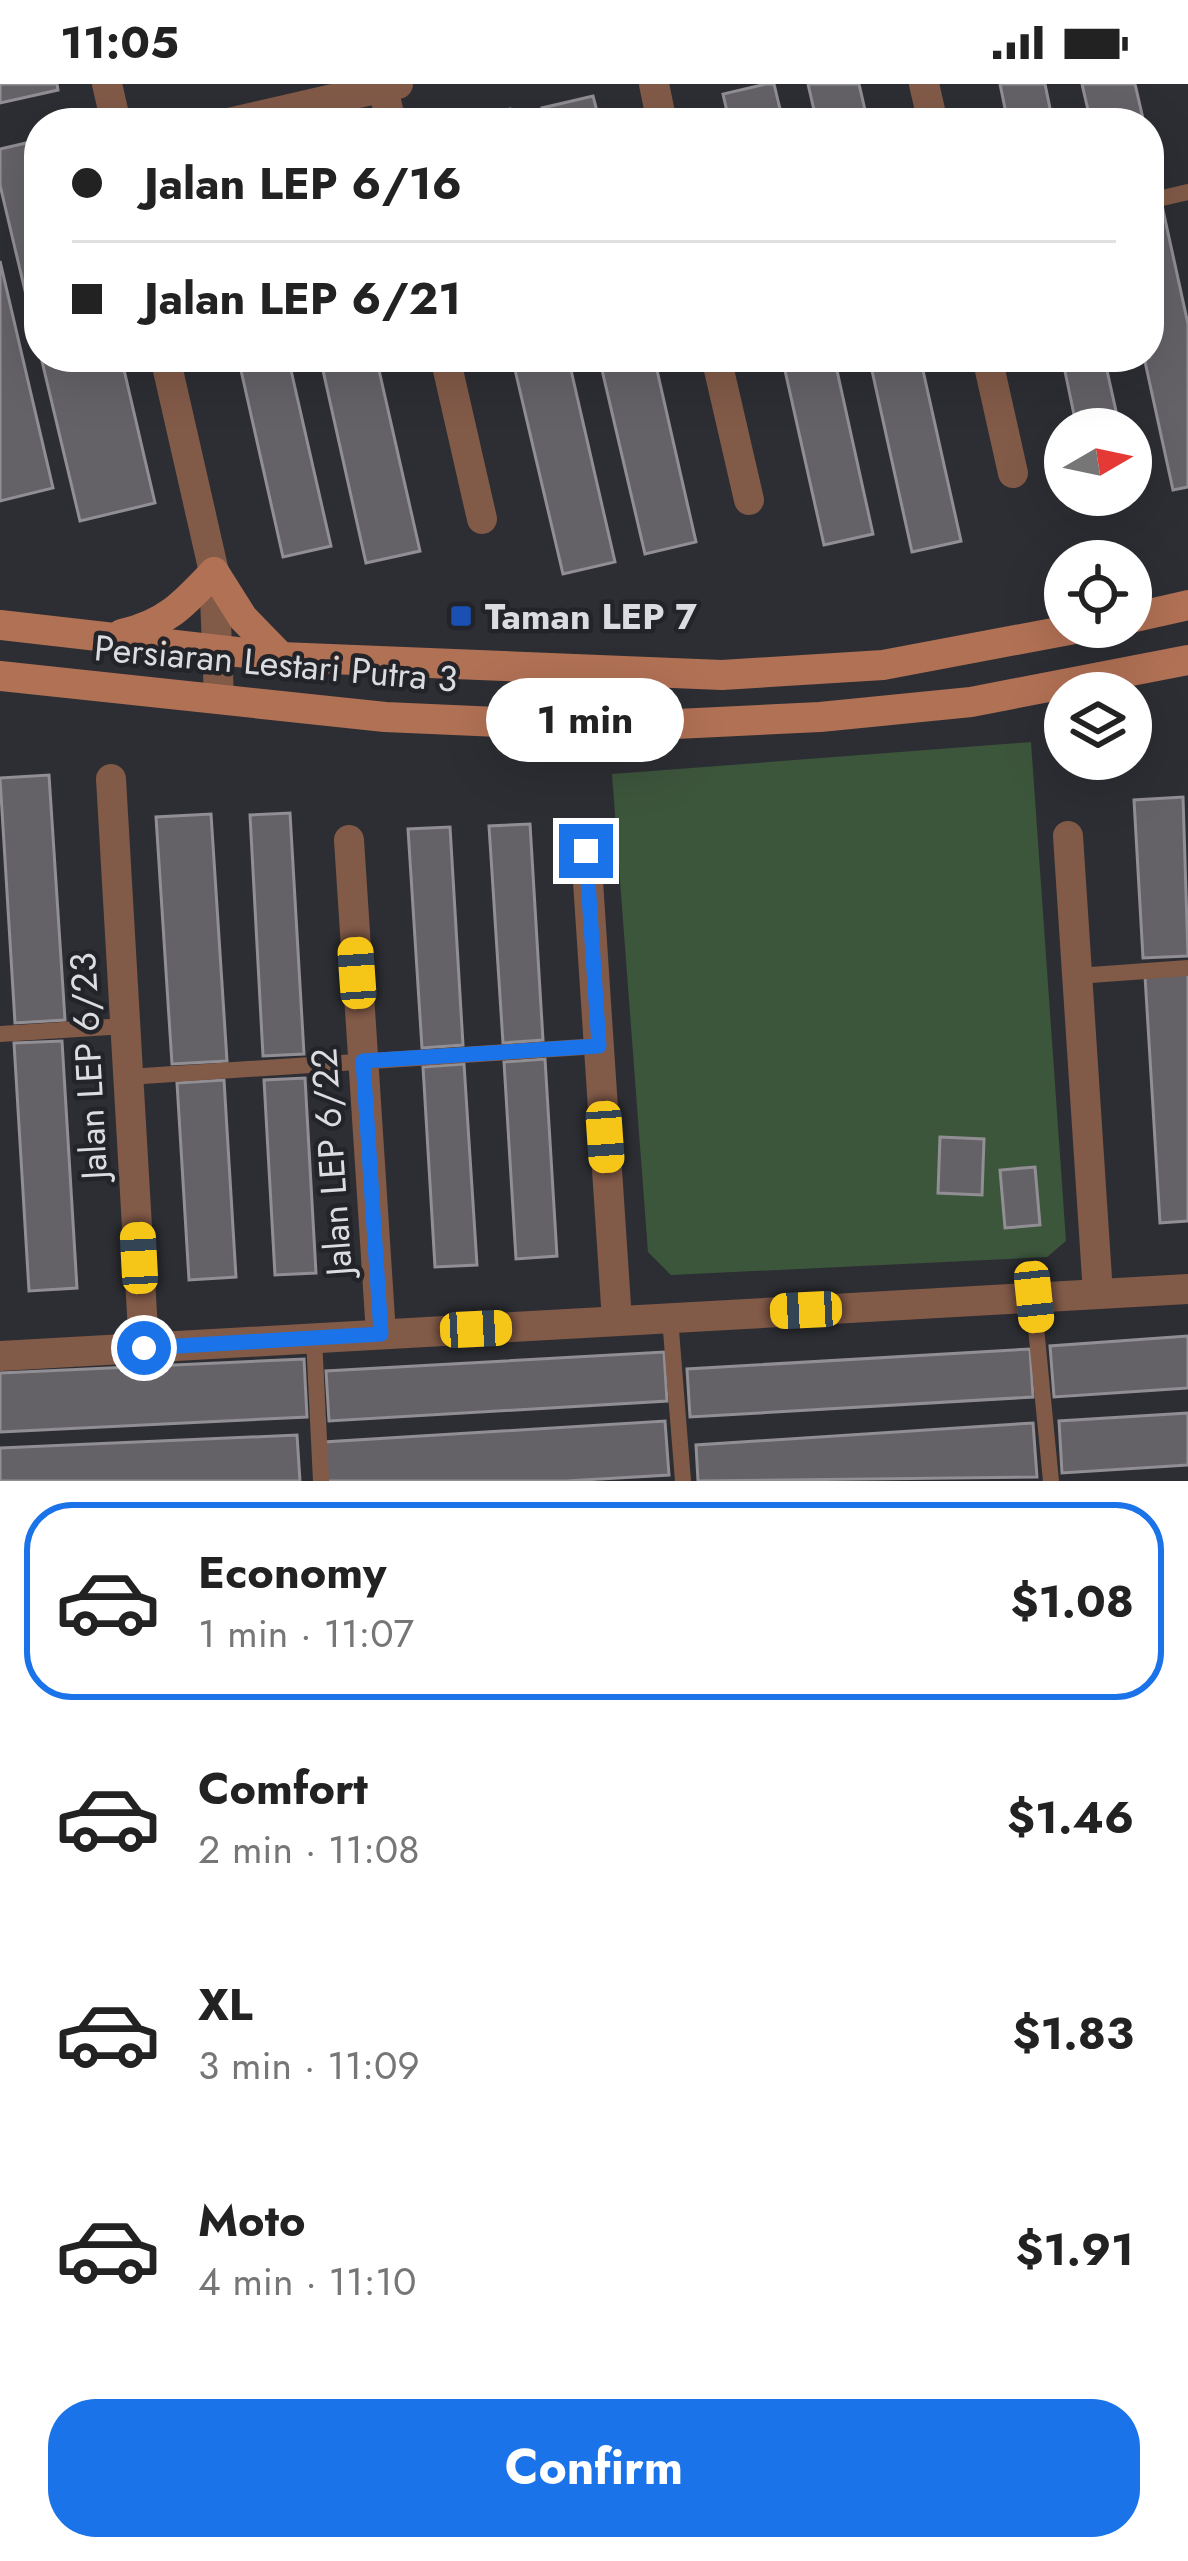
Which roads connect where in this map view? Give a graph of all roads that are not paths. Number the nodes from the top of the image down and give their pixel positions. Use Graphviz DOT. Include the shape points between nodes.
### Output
graph roads {
  1 [pos="390,86"];
  2 [pos="294,108"];
  3 [pos="168,372"];
  4 [pos="448,372"];
  5 [pos="719,372"];
  6 [pos="990,372"];
  7 [pos="1013,473"];
  8 [pos="749,500"];
  9 [pos="482,519"];
  10 [pos="214,572"];
  11 [pos="1188,605"];
  12 [pos="1152,613"];
  13 [pos="0,625"];
  14 [pos="1044,635"];
  15 [pos="104,638"];
  16 [pos="218,651"];
  17 [pos="281,657"];
  18 [pos="1188,660"];
  19 [pos="0,676"];
  20 [pos="219,698"];
  21 [pos="111,779"];
  22 [pos="1068,836"];
  23 [pos="349,840"];
  24 [pos="586,851"];
  25 [pos="1188,968"];
  26 [pos="1077,976"];
  27 [pos="125,1026"];
  28 [pos="0,1034"];
  29 [pos="599,1046"];
  30 [pos="363,1061"];
  31 [pos="128,1077"];
  32 [pos="1188,1289"];
  33 [pos="1098,1294"];
  34 [pos="1034,1297"];
  35 [pos="670,1318"];
  36 [pos="617,1321"];
  37 [pos="381,1334"];
  38 [pos="314,1338"];
  39 [pos="144,1348"];
  40 [pos="0,1356"];
  41 [pos="320,1481"];
  42 [pos="683,1481"];
  43 [pos="1051,1481"];
  1 -- 2 [label="street"];
  3 -- 10 [label="street"];
  4 -- 9 [label="street"];
  5 -- 8 [label="street"];
  6 -- 7 [label="street"];
  10 -- 15 [label="street" via="152,627"];
  10 -- 16 [label="street"];
  10 -- 17 [label="street"];
  11 -- 12 [label="street"];
  13 -- 15 [label="street, Persiaran Lestari Putra 3"];
  14 -- 17 [label="street, Persiaran Lestari Putra 3" via="884,665 722,675"];
  15 -- 16 [label="street, Persiaran Lestari Putra 3"];
  16 -- 17 [label="street, Persiaran Lestari Putra 3"];
  16 -- 20 [label="street"];
  18 -- 20 [label="street, Persiaran Lestari Putra 3" via="971,702 614,727 385,717"];
  19 -- 20 [label="street, Persiaran Lestari Putra 3"];
  21 -- 27 [label="street, Jalan LEP 6/23"];
  22 -- 26 [label="street"];
  23 -- 30 [label="street, Jalan LEP 6/22"];
  24 -- 29 [label="street"];
  25 -- 26 [label="lane"];
  26 -- 33 [label="street"];
  27 -- 28 [label="lane"];
  27 -- 31 [label="street, Jalan LEP 6/23"];
  29 -- 30 [label="lane"];
  29 -- 36 [label="street"];
  30 -- 31 [label="lane"];
  30 -- 37 [label="street, Jalan LEP 6/22"];
  31 -- 39 [label="street, Jalan LEP 6/23"];
  32 -- 33 [label="street"];
  33 -- 34 [label="street"];
  34 -- 35 [label="street"];
  34 -- 43 [label="lane"];
  35 -- 36 [label="street"];
  35 -- 42 [label="lane"];
  36 -- 37 [label="street"];
  37 -- 38 [label="street"];
  38 -- 39 [label="street"];
  38 -- 41 [label="lane"];
  39 -- 40 [label="street"];
}
